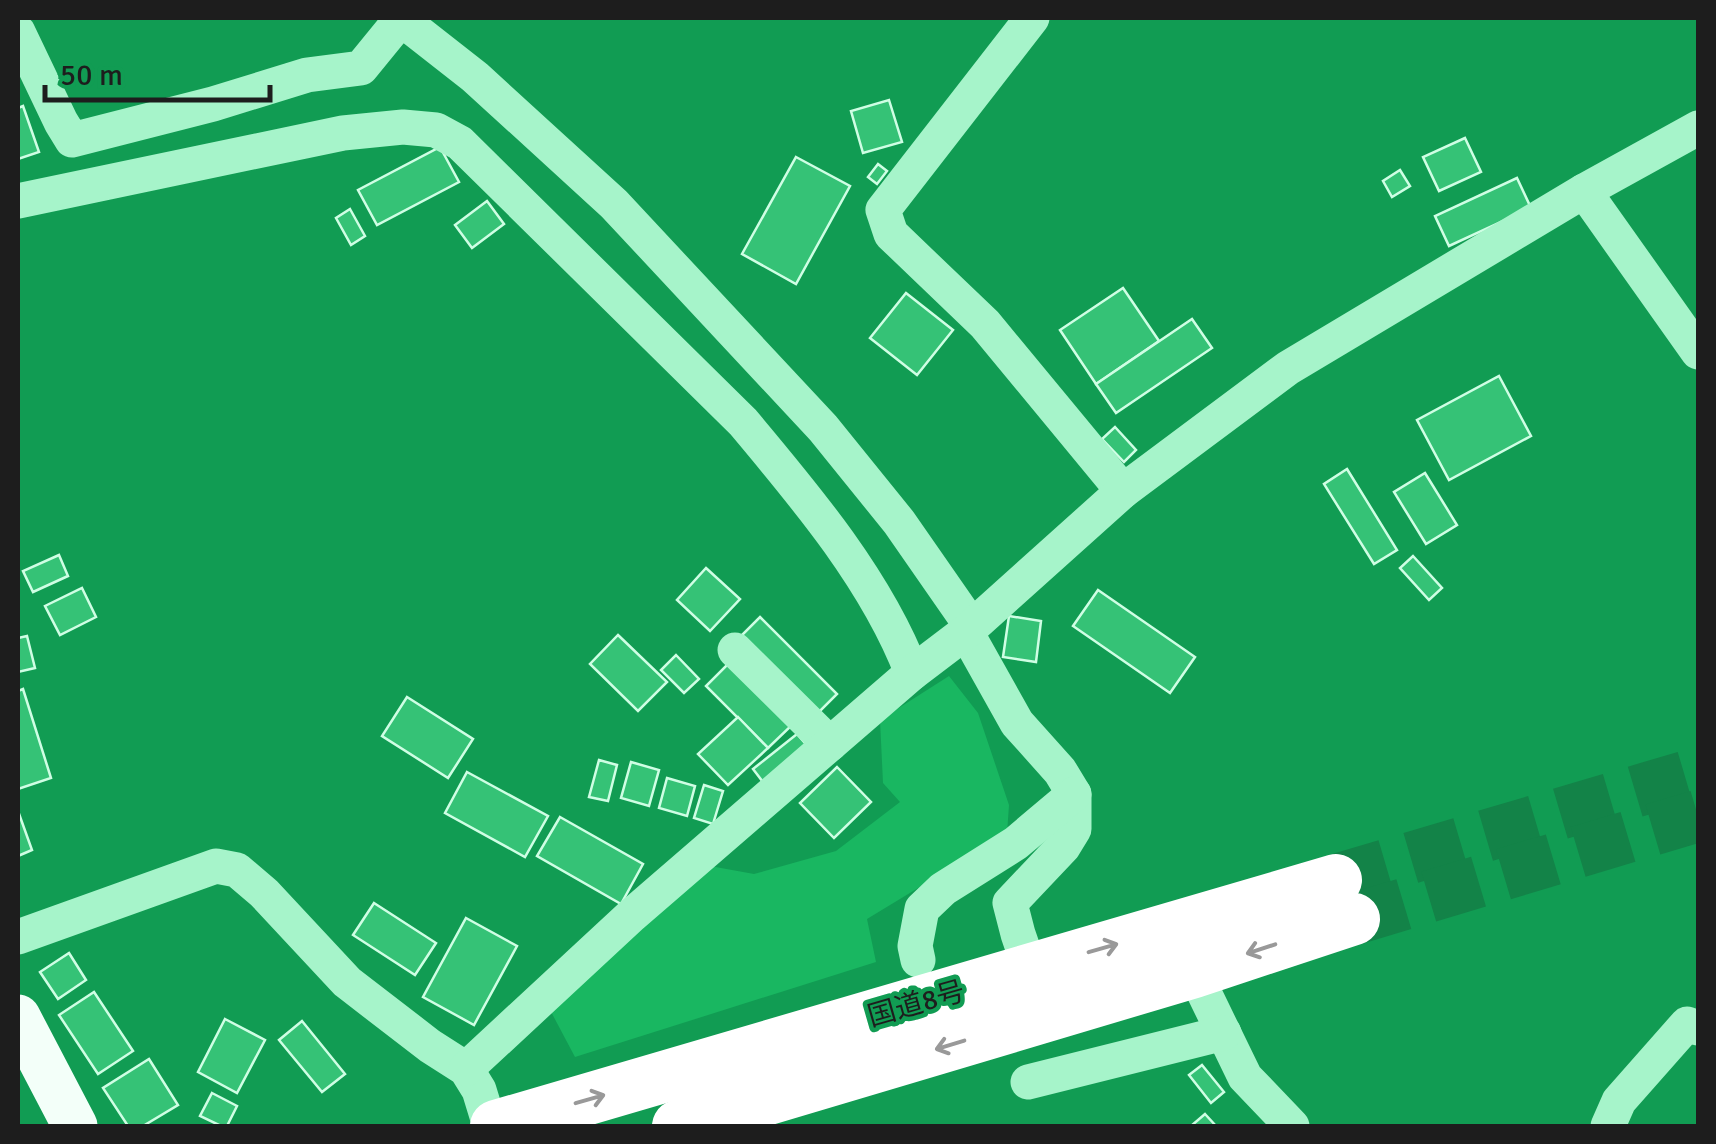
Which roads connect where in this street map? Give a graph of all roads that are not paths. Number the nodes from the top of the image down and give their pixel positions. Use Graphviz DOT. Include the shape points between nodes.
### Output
graph roads {
  1 [pos="1032,18"];
  2 [pos="18,32"];
  3 [pos="1698,128"];
  4 [pos="1584,191"];
  5 [pos="18,201"];
  6 [pos="1698,352"];
  7 [pos="1122,491"];
  8 [pos="969,629"];
  9 [pos="735,650"];
  10 [pos="912,673"];
  11 [pos="830,744"];
  12 [pos="1074,794"];
  13 [pos="18,937"];
  14 [pos="918,960"];
  15 [pos="1030,969"];
  16 [pos="1194,972"];
  17 [pos="18,1017"];
  18 [pos="1698,1028"];
  19 [pos="1224,1032"];
  20 [pos="466,1069"];
  21 [pos="1028,1082"];
  22 [pos="76,1126"];
  23 [pos="493,1126"];
  24 [pos="678,1126"];
  25 [pos="1292,1126"];
  26 [pos="1608,1126"];
  1 -- 7 [label="street" via="883,210 891,234 986,324"];
  2 -- 8 [label="street" via="72,140 308,75 361,68 401,19 476,77 614,204 823,428 899,522"];
  3 -- 4 [label="street"];
  4 -- 6 [label="street"];
  4 -- 7 [label="street" via="1288,368"];
  5 -- 10 [label="street" via="343,133 436,130 460,143 755,436 854,564"];
  7 -- 8 [label="street"];
  8 -- 10 [label="street"];
  8 -- 12 [label="street" via="1017,723"];
  9 -- 11 [label="street"];
  10 -- 11 [label="street"];
  11 -- 20 [label="street"];
  12 -- 14 [label="street" via="922,910"];
  12 -- 15 [label="street" via="1074,829 1010,902"];
  13 -- 20 [label="street" via="216,866 237,870 348,982"];
  15 -- 16 [label="highway, 国道8号, one-way" via="1345,900"];
  23 -- 15 [label="highway, 国道8号, one-way"];
  16 -- 19 [label="street"];
  16 -- 24 [label="highway, 国道8号, one-way"];
  17 -- 22 [label="main road"];
  18 -- 26 [label="street" via="1686,1024 1619,1101"];
  19 -- 21 [label="street"];
  19 -- 25 [label="street" via="1246,1077"];
  20 -- 23 [label="street"];
}
